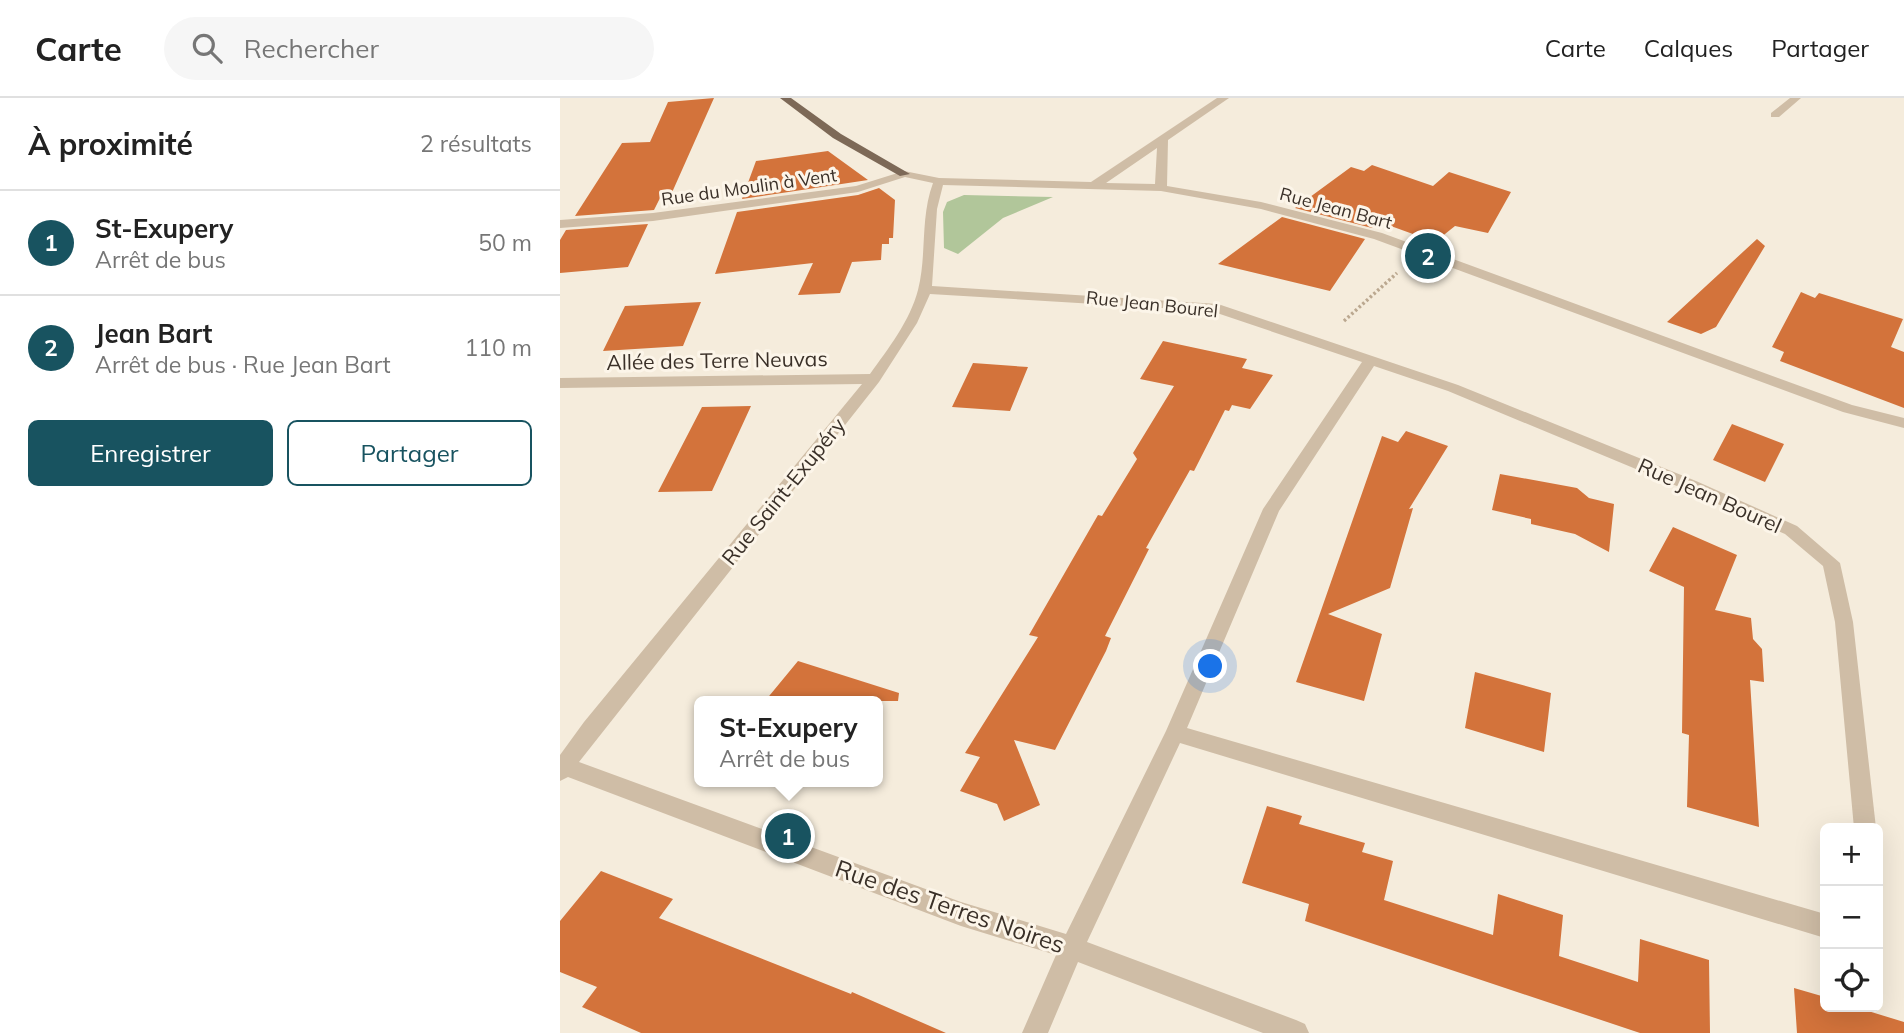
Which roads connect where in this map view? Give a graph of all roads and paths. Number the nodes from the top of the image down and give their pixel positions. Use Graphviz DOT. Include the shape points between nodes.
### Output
graph roads {
  1 [pos="785,98"];
  2 [pos="1224,98"];
  3 [pos="1796,98"];
  4 [pos="1775,115"];
  5 [pos="1163,137"];
  6 [pos="904,174"];
  7 [pos="939,181"];
  8 [pos="1095,185"];
  9 [pos="1161,188"];
  10 [pos="560,224"];
  11 [pos="1390,279"];
  12 [pos="925,290"];
  13 [pos="1321,342"];
  14 [pos="1370,361"];
  15 [pos="874,379"];
  16 [pos="560,383"];
  17 [pos="1904,423"];
  18 [pos="1175,733"];
  19 [pos="562,769"];
  20 [pos="1864,823"];
  21 [pos="1820,925"];
  22 [pos="1072,948"];
  23 [pos="1035,1033"];
  24 [pos="1296,1033"];
  1 -- 6 [label="main road" via="837,136"];
  2 -- 5 [label="street"];
  3 -- 4 [label="street"];
  5 -- 8 [label="street"];
  5 -- 9 [label="street"];
  6 -- 7 [label="street, Rue du Moulin à Vent"];
  6 -- 10 [label="street, Rue du Moulin à Vent" via="858,189 653,217"];
  7 -- 8 [label="street, Rue Jean Bart"];
  7 -- 12 [label="street, Rue Saint-Exupéry" via="932,198"];
  8 -- 9 [label="street, Rue Jean Bart"];
  9 -- 17 [label="street, Rue Jean Bart" via="1261,206 1378,236 1848,409"];
  11 -- 13 [label="path"];
  12 -- 13 [label="street, Rue Jean Bourel" via="1213,307"];
  12 -- 15 [label="street, Rue Saint-Exupéry"];
  13 -- 14 [label="street, Rue Jean Bourel"];
  14 -- 18 [label="street" via="1271,509"];
  14 -- 20 [label="street, Rue Jean Bourel" via="1453,388 1690,485 1791,530 1831,563 1844,622"];
  15 -- 16 [label="street, Allée des Terre Neuvas"];
  15 -- 19 [label="street, Rue Saint-Exupéry"];
  18 -- 21 [label="street"];
  18 -- 22 [label="street"];
  19 -- 22 [label="street, Rue des Terres Noires" via="961,914"];
  22 -- 23 [label="street"];
  22 -- 24 [label="street, Rue des Terres Noires"];
}
